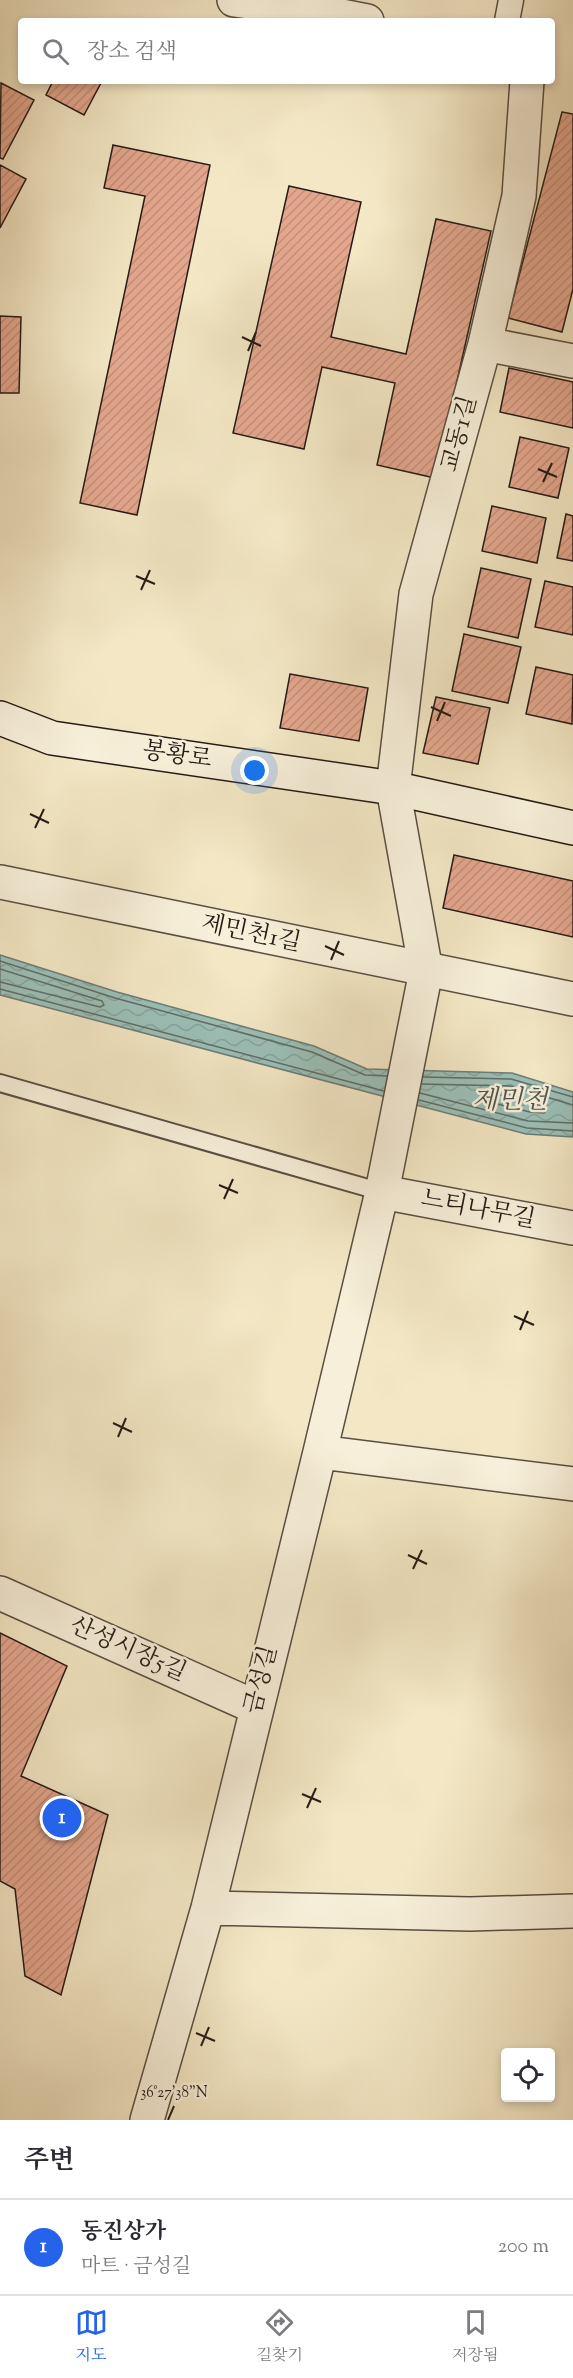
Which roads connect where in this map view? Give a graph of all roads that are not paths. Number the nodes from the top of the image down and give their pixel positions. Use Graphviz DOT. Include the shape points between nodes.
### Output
graph roads {
  1 [pos="234,0"];
  2 [pos="511,0"];
  3 [pos="352,18"];
  4 [pos="508,18"];
  5 [pos="528,84"];
  6 [pos="485,344"];
  7 [pos="573,361"];
  8 [pos="0,718"];
  9 [pos="393,788"];
  10 [pos="573,828"];
  11 [pos="0,882"];
  12 [pos="426,971"];
  13 [pos="573,999"];
  14 [pos="0,1083"];
  15 [pos="382,1191"];
  16 [pos="573,1228"];
  17 [pos="320,1452"];
  18 [pos="573,1484"];
  19 [pos="0,1593"];
  20 [pos="255,1707"];
  21 [pos="207,1908"];
  22 [pos="573,1911"];
  23 [pos="147,2120"];
  1 -- 3 [label="street"];
  2 -- 4 [label="street"];
  5 -- 6 [label="street, 교동1길" via="519,196"];
  6 -- 7 [label="street"];
  6 -- 9 [label="street, 교동1길" via="416,594"];
  8 -- 9 [label="street, 봉황로" via="52,738"];
  9 -- 10 [label="street, 봉황로"];
  9 -- 12 [label="street"];
  11 -- 12 [label="street, 제민천1길"];
  12 -- 13 [label="street, 제민천1길"];
  12 -- 15 [label="street, 금성길"];
  14 -- 15 [label="lane"];
  15 -- 16 [label="street, 느티나무길"];
  15 -- 17 [label="street, 금성길"];
  17 -- 18 [label="street"];
  17 -- 20 [label="street, 금성길"];
  19 -- 20 [label="street, 산성시장5길"];
  20 -- 21 [label="street, 금성길"];
  21 -- 22 [label="street" via="470,1914"];
  21 -- 23 [label="street, 금성길"];
}
